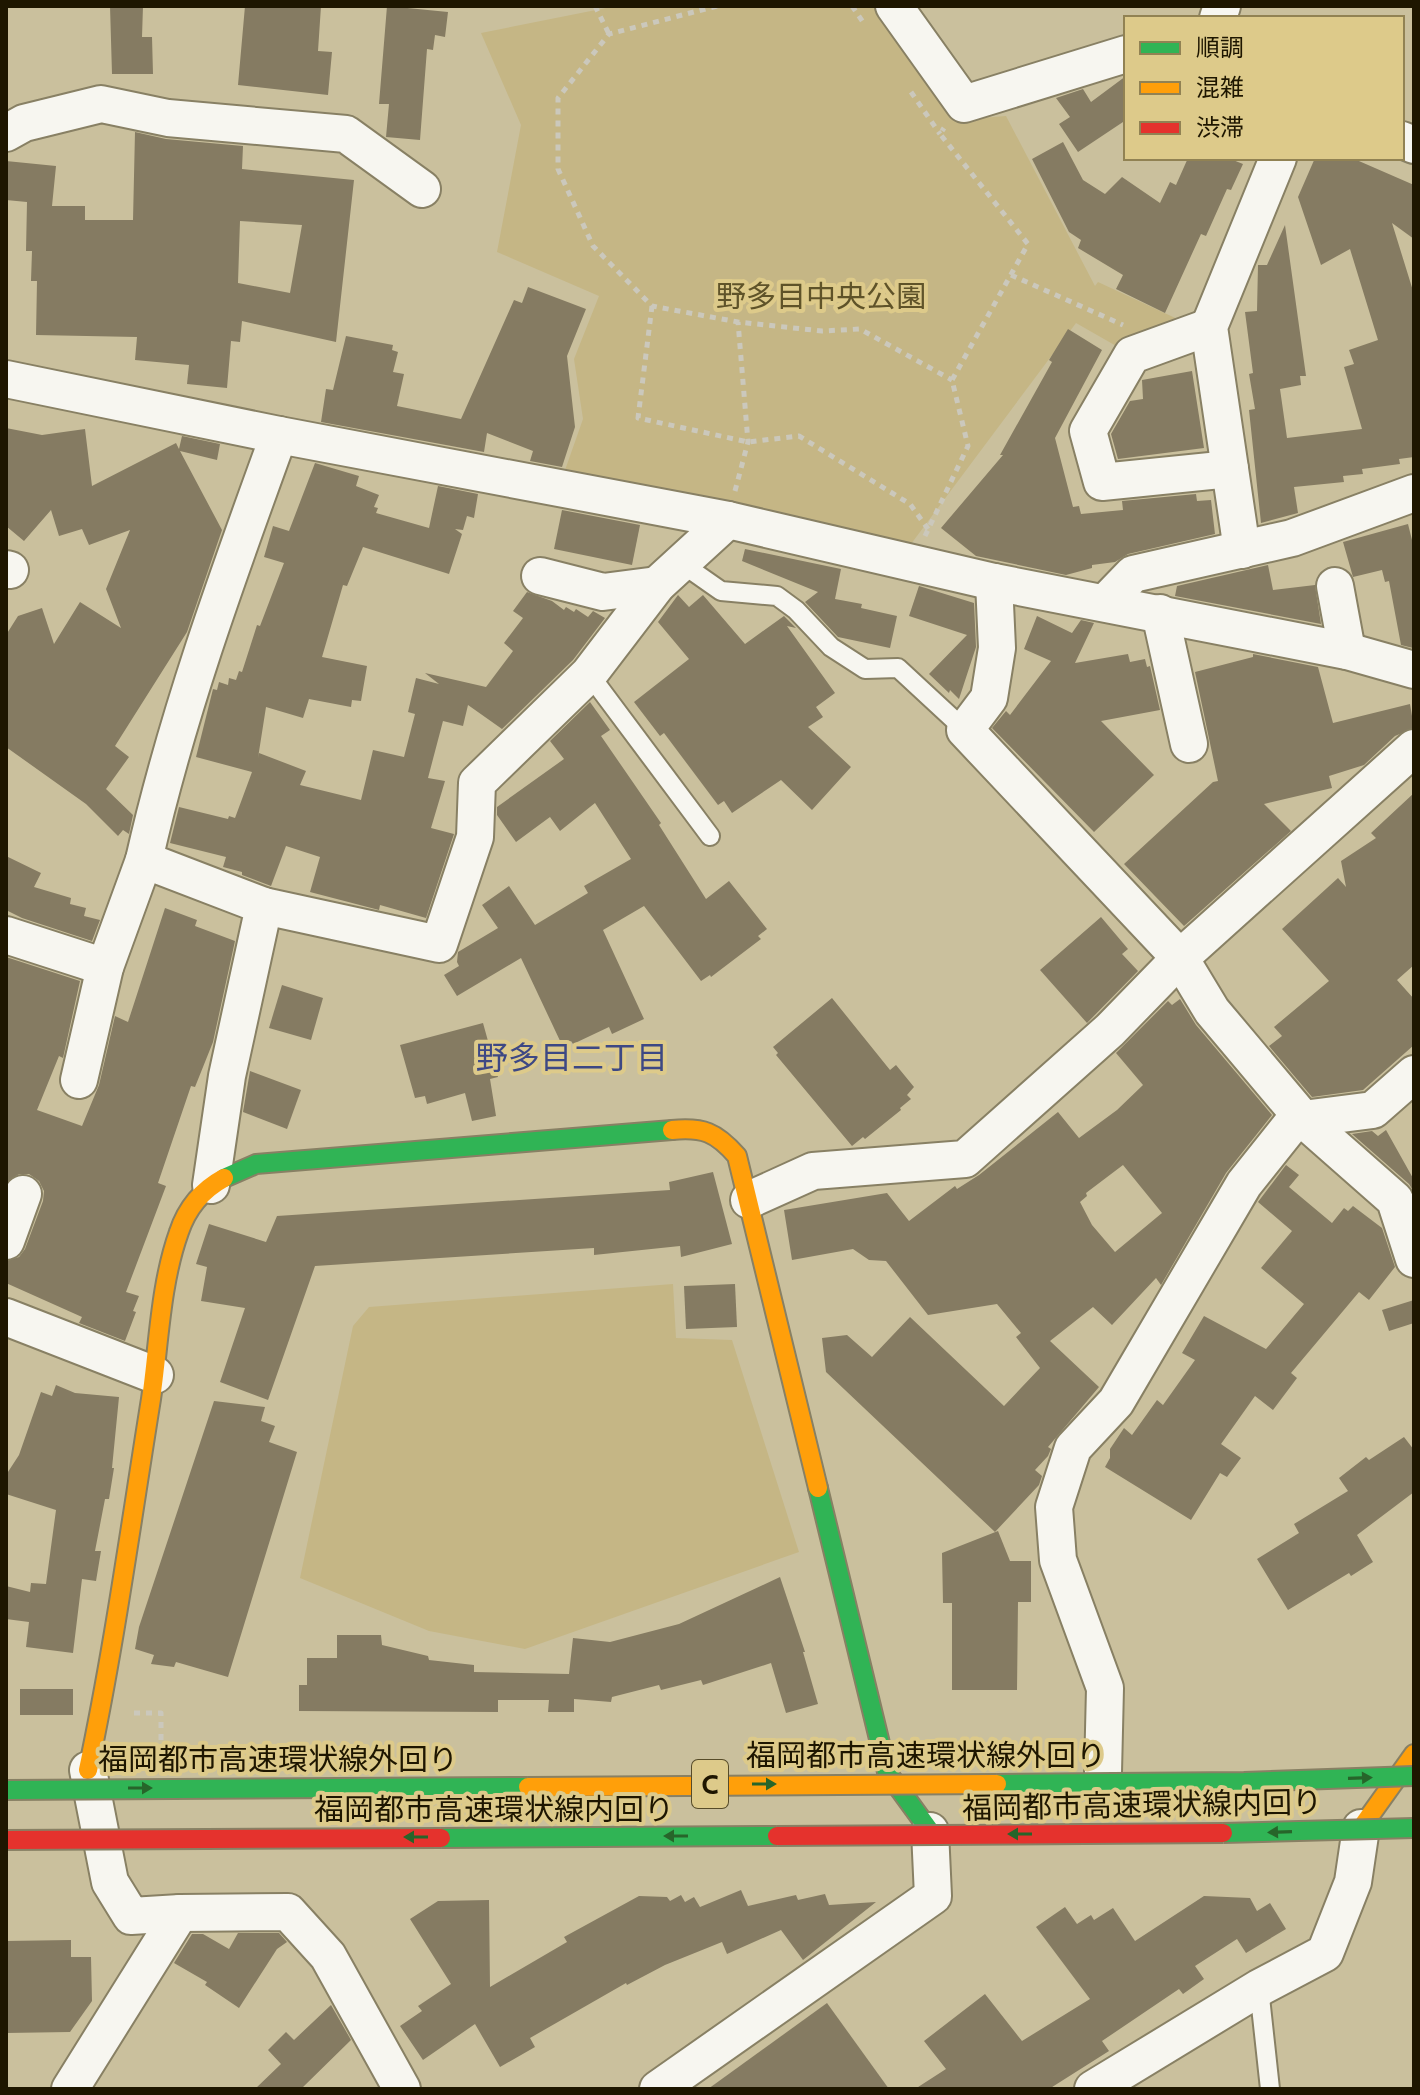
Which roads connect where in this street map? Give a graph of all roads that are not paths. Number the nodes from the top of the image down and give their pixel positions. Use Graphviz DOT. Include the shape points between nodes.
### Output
graph roads {
  1 [pos="894,6"];
  2 [pos="1124,55"];
  3 [pos="6,133"];
  4 [pos="1277,160"];
  5 [pos="422,189"];
  6 [pos="1209,327"];
  7 [pos="6,379"];
  8 [pos="279,435"];
  9 [pos="1230,469"];
  10 [pos="1414,493"];
  11 [pos="728,520"];
  12 [pos="1242,550"];
  13 [pos="669,574"];
  14 [pos="540,576"];
  15 [pos="994,582"];
  16 [pos="1335,586"];
  17 [pos="1105,603"];
  18 [pos="1160,613"];
  19 [pos="1347,651"];
  20 [pos="1414,670"];
  21 [pos="589,674"];
  22 [pos="965,730"];
  23 [pos="1189,744"];
  24 [pos="1414,748"];
  25 [pos="710,836"];
  26 [pos="144,860"];
  27 [pos="264,906"];
  28 [pos="6,935"];
  29 [pos="1180,958"];
  30 [pos="105,967"];
  31 [pos="1414,1074"];
  32 [pos="79,1080"];
  33 [pos="1303,1119"];
  34 [pos="211,1185"];
  35 [pos="23,1194"];
  36 [pos="749,1200"];
  37 [pos="6,1241"];
  38 [pos="1414,1259"];
  39 [pos="6,1317"];
  40 [pos="155,1375"];
  41 [pos="1414,1754"];
  42 [pos="88,1770"];
  43 [pos="1103,1772"];
  44 [pos="1414,1776"];
  45 [pos="6,1790"];
  46 [pos="1361,1828"];
  47 [pos="1414,1828"];
  48 [pos="930,1831"];
  49 [pos="6,1840"];
  50 [pos="180,1913"];
  51 [pos="1259,1988"];
  52 [pos="70,2089"];
  53 [pos="402,2089"];
  54 [pos="658,2089"];
  55 [pos="1093,2089"];
  56 [pos="1270,2089"];
  1 -- 2 [label="street" via="964,104"];
  3 -- 5 [label="street" via="24,123 101,104 168,118 346,134"];
  4 -- 6 [label="street"];
  6 -- 9 [label="street"];
  6 -- 9 [label="street" via="1132,355 1088,431 1102,482"];
  7 -- 8 [label="street"];
  8 -- 11 [label="street"];
  8 -- 26 [label="street" via="199,659 163,773"];
  9 -- 12 [label="street"];
  10 -- 12 [label="street" via="1292,538"];
  11 -- 13 [label="street"];
  11 -- 15 [label="street"];
  12 -- 17 [label="street" via="1133,574"];
  13 -- 14 [label="street" via="603,592"];
  13 -- 21 [label="street"];
  13 -- 22 [label="lane" via="721,591 777,596 831,647 865,669 898,668"];
  15 -- 17 [label="street"];
  15 -- 22 [label="street" via="997,648 989,698"];
  16 -- 19 [label="street"];
  17 -- 18 [label="street"];
  18 -- 19 [label="street"];
  18 -- 23 [label="street"];
  19 -- 20 [label="street"];
  21 -- 25 [label="lane"];
  21 -- 27 [label="street" via="477,783 475,837 439,944"];
  22 -- 29 [label="street"];
  24 -- 29 [label="street"];
  26 -- 27 [label="street"];
  26 -- 30 [label="street"];
  27 -- 34 [label="street" via="227,1076"];
  28 -- 30 [label="street"];
  29 -- 33 [label="street" via="1212,1011"];
  29 -- 36 [label="street" via="1110,1030 965,1159 813,1171"];
  30 -- 32 [label="street"];
  31 -- 33 [label="street" via="1373,1110"];
  33 -- 38 [label="street" via="1395,1200"];
  33 -- 43 [label="street" via="1295,1120 1244,1184 1116,1402 1073,1448 1054,1507 1058,1560 1105,1688"];
  34 -- 36 [label="main road" via="256,1164 696,1128 724,1141 737,1156"];
  34 -- 40 [label="main road" via="178,1231"];
  35 -- 37 [label="street"];
  36 -- 48 [label="main road" via="887,1772"];
  39 -- 40 [label="street"];
  40 -- 42 [label="main road"];
  41 -- 46 [label="main road"];
  42 -- 50 [label="street" via="110,1882 131,1916"];
  45 -- 44 [label="main road, 福岡都市高速環状線外回り / C, one-way, bridge" via="1244,1782"];
  46 -- 51 [label="street" via="1353,1882 1325,1953"];
  47 -- 49 [label="main road, 福岡都市高速環状線内回り / C, one-way, bridge"];
  48 -- 54 [label="street" via="933,1896"];
  50 -- 52 [label="street"];
  50 -- 53 [label="street" via="288,1912 328,1956"];
  51 -- 55 [label="street"];
  51 -- 56 [label="lane"];
}
